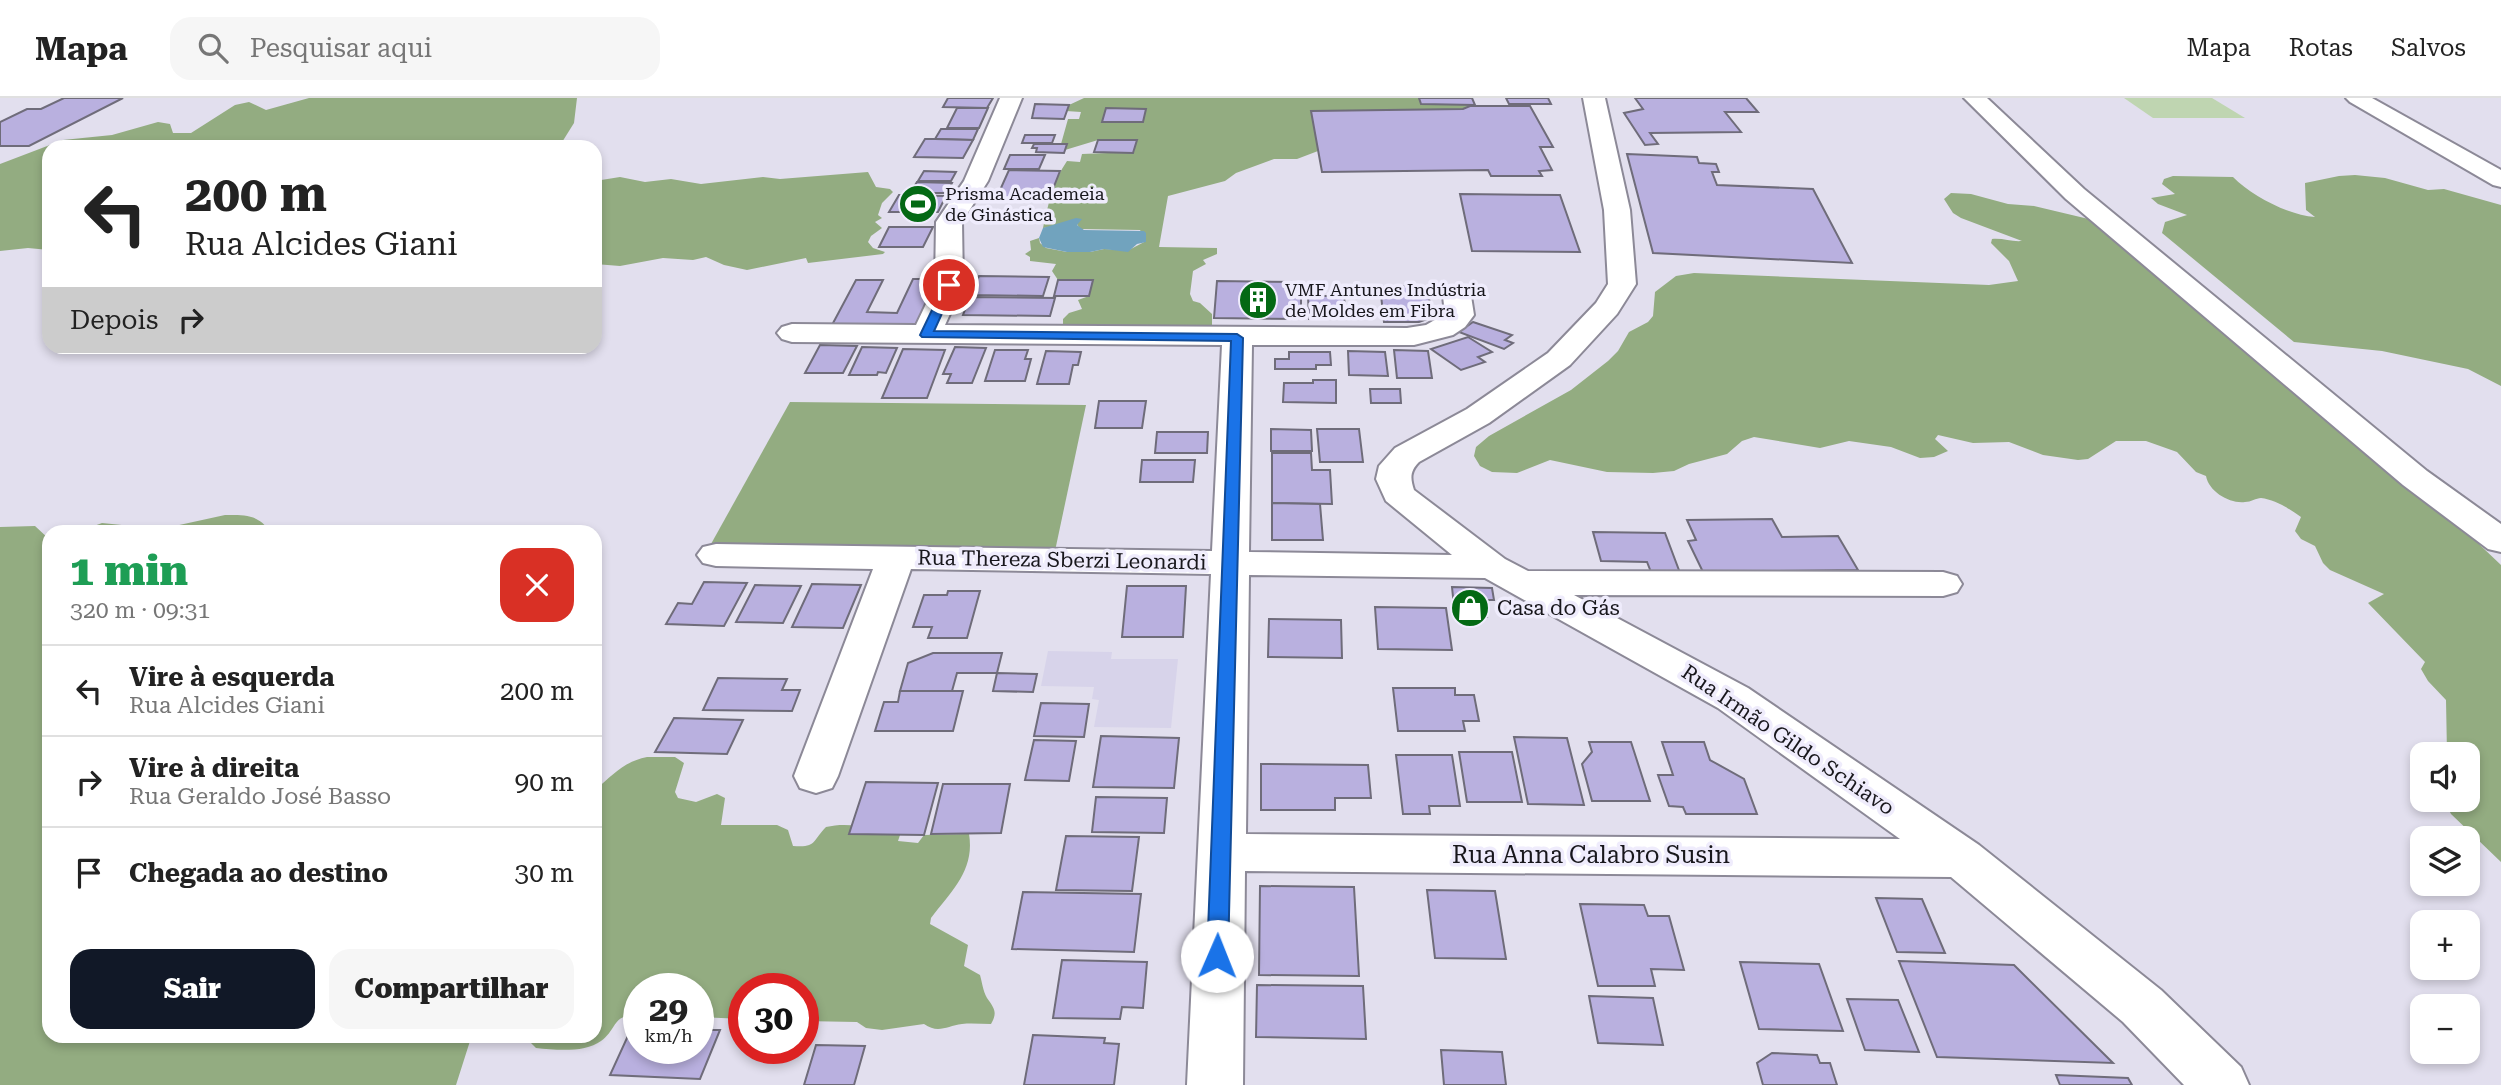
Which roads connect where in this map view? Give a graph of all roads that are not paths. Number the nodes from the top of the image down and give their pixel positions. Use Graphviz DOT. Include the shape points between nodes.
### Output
graph roads {
  1 [pos="1011,98"];
  2 [pos="1594,98"];
  3 [pos="1975,98"];
  4 [pos="2357,98"];
  5 [pos="2501,180"];
  6 [pos="1457,296"];
  7 [pos="792,332"];
  8 [pos="926,335"];
  9 [pos="1237,338"];
  10 [pos="2501,541"];
  11 [pos="716,555"];
  12 [pos="896,558"];
  13 [pos="1228,563"];
  14 [pos="1507,575"];
  15 [pos="1943,584"];
  16 [pos="816,776"];
  17 [pos="1220,852"];
  18 [pos="1962,858"];
  19 [pos="1215,1085"];
  20 [pos="2221,1085"];
  1 -- 8 [label="street" via="976,181 949,222 949,285"];
  2 -- 14 [label="street, Rua Irmão Gildo Schiavo" via="1616,210 1622,284 1607,308 1559,359 1478,415 1407,455 1396,466 1393,479 1398,494 1419,513"];
  3 -- 10 [label="street" via="2086,203 2415,478"];
  4 -- 5 [label="street"];
  6 -- 9 [label="street" via="1460,315 1456,320 1421,336"];
  7 -- 8 [label="street"];
  8 -- 9 [label="street"];
  9 -- 13 [label="street"];
  11 -- 12 [label="street, Rua Thereza Sberzi Leonardi"];
  12 -- 13 [label="street, Rua Thereza Sberzi Leonardi"];
  12 -- 16 [label="street"];
  13 -- 14 [label="street, Rua Thereza Sberzi Leonardi"];
  13 -- 17 [label="street"];
  14 -- 15 [label="street, Rua Thereza Sberzi Leonardi"];
  14 -- 18 [label="street, Rua Irmão Gildo Schiavo" via="1733,698"];
  17 -- 18 [label="street, Rua Anna Calabro Susin"];
  17 -- 19 [label="street"];
  18 -- 20 [label="street, Rua Irmão Gildo Schiavo" via="2141,1006"];
}
